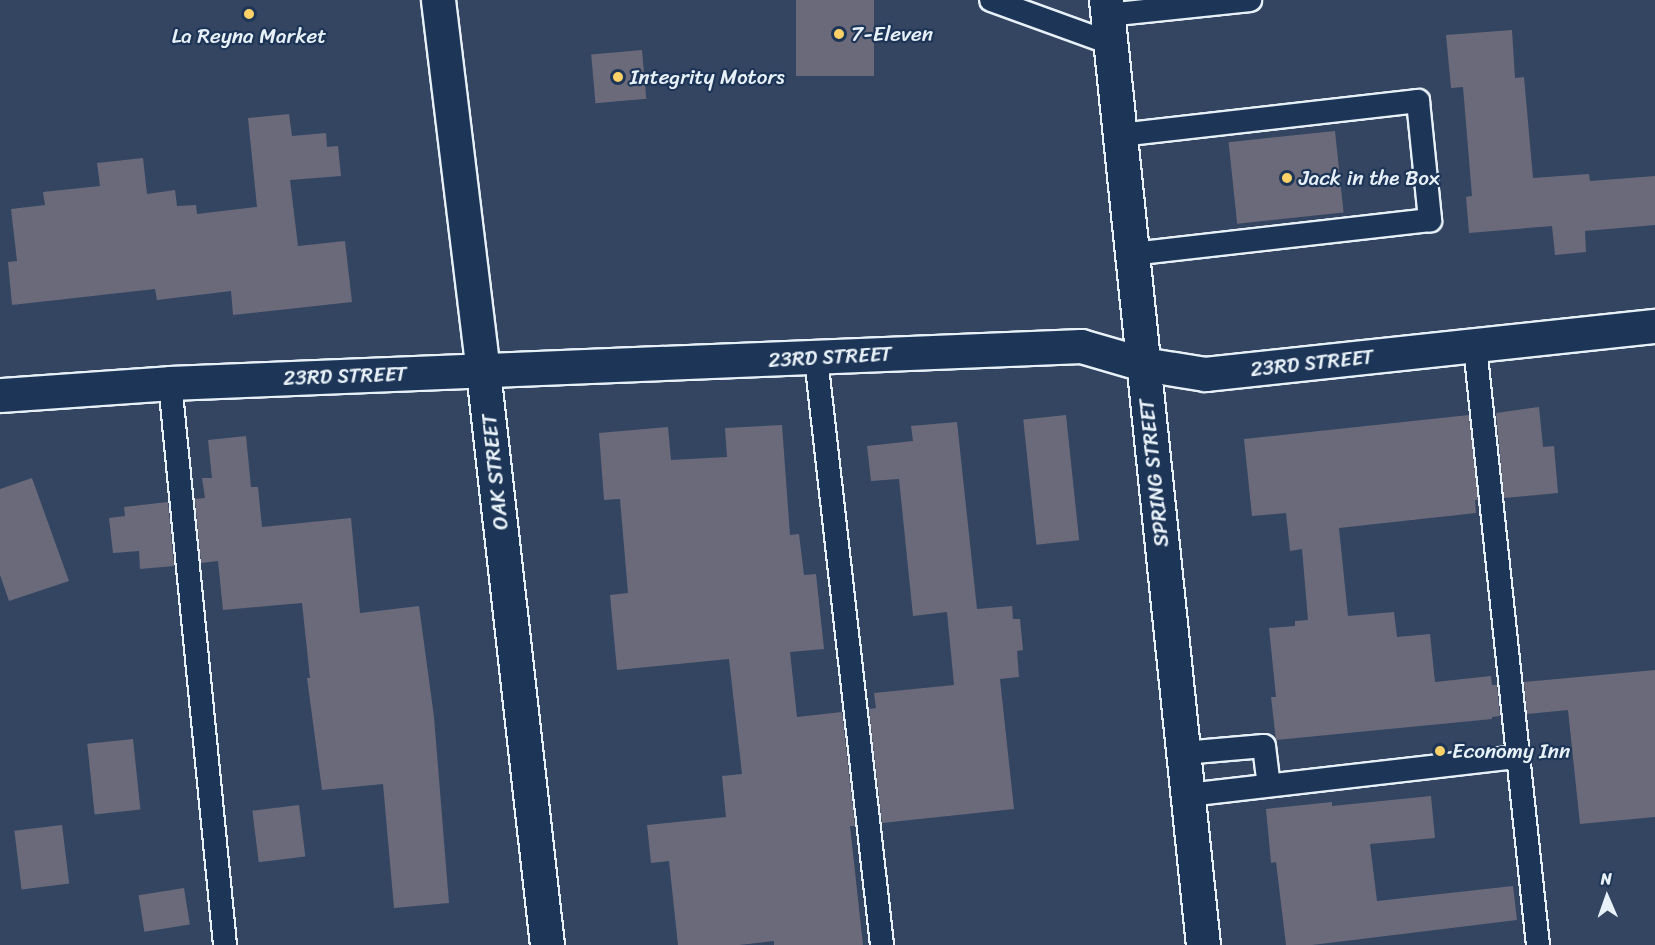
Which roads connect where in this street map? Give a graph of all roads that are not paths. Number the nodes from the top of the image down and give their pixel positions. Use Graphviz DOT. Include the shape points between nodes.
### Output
graph roads {
  1 [pos="438,0"];
  2 [pos="991,0"];
  3 [pos="1250,0"];
  4 [pos="1108,19"];
  5 [pos="1120,135"];
  6 [pos="1131,254"];
  7 [pos="1655,326"];
  8 [pos="1475,347"];
  9 [pos="816,358"];
  10 [pos="1143,364"];
  11 [pos="483,371"];
  12 [pos="170,383"];
  13 [pos="0,395"];
  14 [pos="1184,753"];
  15 [pos="1518,757"];
  16 [pos="1269,785"];
  17 [pos="1188,795"];
  18 [pos="225,945"];
  19 [pos="547,945"];
  20 [pos="882,945"];
  21 [pos="1203,945"];
  22 [pos="1538,945"];
  1 -- 11 [label="street, OAK STREET"];
  2 -- 4 [label="lane"];
  3 -- 4 [label="lane"];
  4 -- 5 [label="street, SPRING STREET"];
  5 -- 6 [label="street, SPRING STREET"];
  5 -- 6 [label="lane" via="1418,101 1430,220"];
  6 -- 10 [label="street, SPRING STREET"];
  7 -- 8 [label="street, 23RD STREET"];
  8 -- 10 [label="street, 23RD STREET" via="1205,374"];
  8 -- 15 [label="lane"];
  9 -- 10 [label="street, 23RD STREET" via="1081,346"];
  9 -- 11 [label="street, 23RD STREET"];
  9 -- 20 [label="lane"];
  10 -- 14 [label="street, SPRING STREET"];
  11 -- 12 [label="street, 23RD STREET"];
  11 -- 19 [label="street, OAK STREET"];
  12 -- 13 [label="street, 23RD STREET"];
  12 -- 18 [label="lane"];
  14 -- 16 [label="lane" via="1264,746"];
  14 -- 17 [label="street, SPRING STREET"];
  15 -- 16 [label="lane"];
  15 -- 22 [label="lane"];
  16 -- 17 [label="lane"];
  17 -- 21 [label="street, SPRING STREET"];
}
